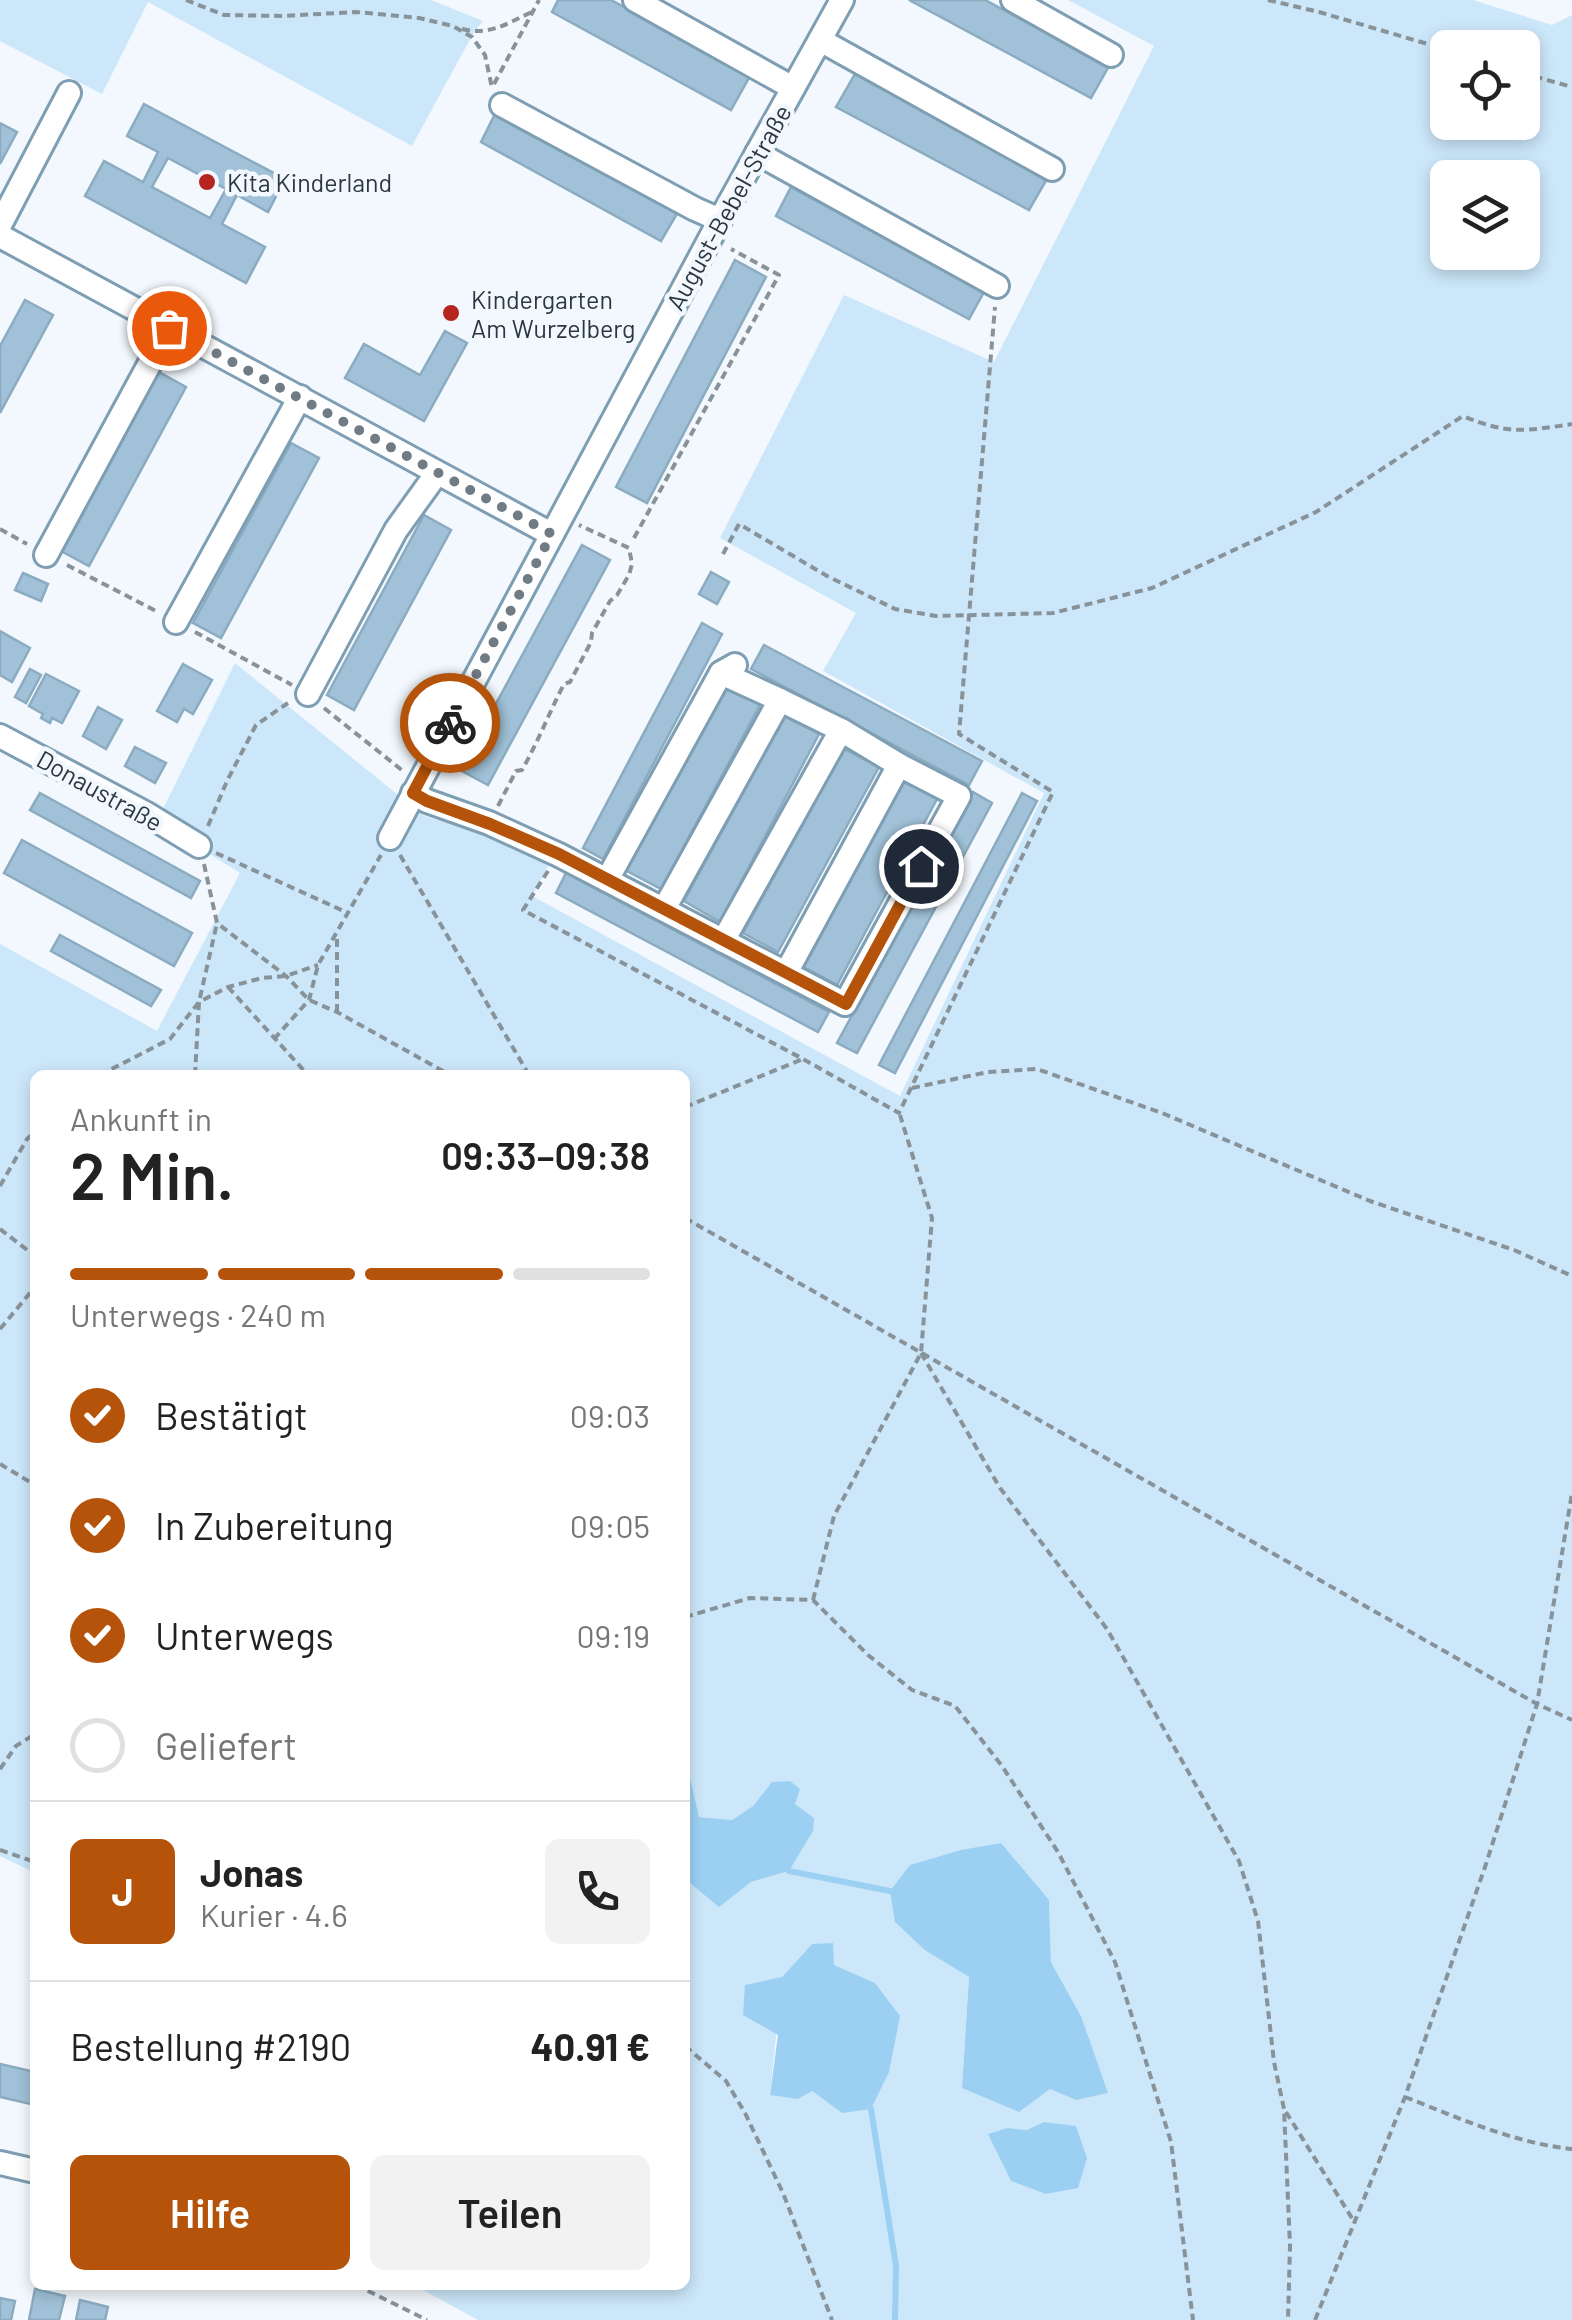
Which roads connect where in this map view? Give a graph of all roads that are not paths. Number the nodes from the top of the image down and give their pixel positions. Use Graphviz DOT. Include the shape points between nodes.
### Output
graph roads {
  1 [pos="635,0"];
  2 [pos="842,0"];
  3 [pos="1013,0"];
  4 [pos="820,40"];
  5 [pos="1112,55"];
  6 [pos="793,88"];
  7 [pos="69,93"];
  8 [pos="502,104"];
  9 [pos="757,154"];
  10 [pos="1052,170"];
  11 [pos="720,220"];
  12 [pos="0,224"];
  13 [pos="0,236"];
  14 [pos="996,286"];
  15 [pos="169,328"];
  16 [pos="300,397"];
  17 [pos="436,473"];
  18 [pos="552,534"];
  19 [pos="46,555"];
  20 [pos="176,622"];
  21 [pos="308,694"];
  22 [pos="780,700"];
  23 [pos="840,730"];
  24 [pos="0,736"];
  25 [pos="899,764"];
  26 [pos="416,787"];
  27 [pos="390,838"];
  28 [pos="199,846"];
  29 [pos="607,880"];
  30 [pos="664,909"];
  31 [pos="724,941"];
  32 [pos="786,974"];
  33 [pos="0,2163"];
  34 [pos="30,2170"];
  1 -- 6 [label="street"];
  2 -- 4 [label="street, August-Bebel-Straße"];
  3 -- 5 [label="street"];
  4 -- 6 [label="street, August-Bebel-Straße"];
  4 -- 10 [label="street"];
  6 -- 9 [label="street, August-Bebel-Straße"];
  7 -- 12 [label="street"];
  8 -- 11 [label="street"];
  9 -- 11 [label="street, August-Bebel-Straße"];
  9 -- 14 [label="street"];
  11 -- 18 [label="street, August-Bebel-Straße"];
  13 -- 15 [label="street"];
  15 -- 16 [label="street"];
  15 -- 19 [label="street"];
  16 -- 17 [label="street"];
  16 -- 20 [label="street"];
  17 -- 18 [label="street"];
  17 -- 21 [label="street" via="396,530"];
  18 -- 26 [label="street, August-Bebel-Straße"];
  22 -- 23 [label="street"];
  22 -- 29 [label="street" via="729,668"];
  22 -- 30 [label="street"];
  23 -- 25 [label="street"];
  23 -- 31 [label="street"];
  24 -- 28 [label="street, Donaustraße"];
  25 -- 32 [label="street"];
  25 -- 32 [label="street" via="959,796 846,1004"];
  26 -- 27 [label="street, August-Bebel-Straße"];
  26 -- 29 [label="street" via="427,801"];
  29 -- 30 [label="street"];
  30 -- 31 [label="street"];
  31 -- 32 [label="street"];
  33 -- 34 [label="street"];
}
